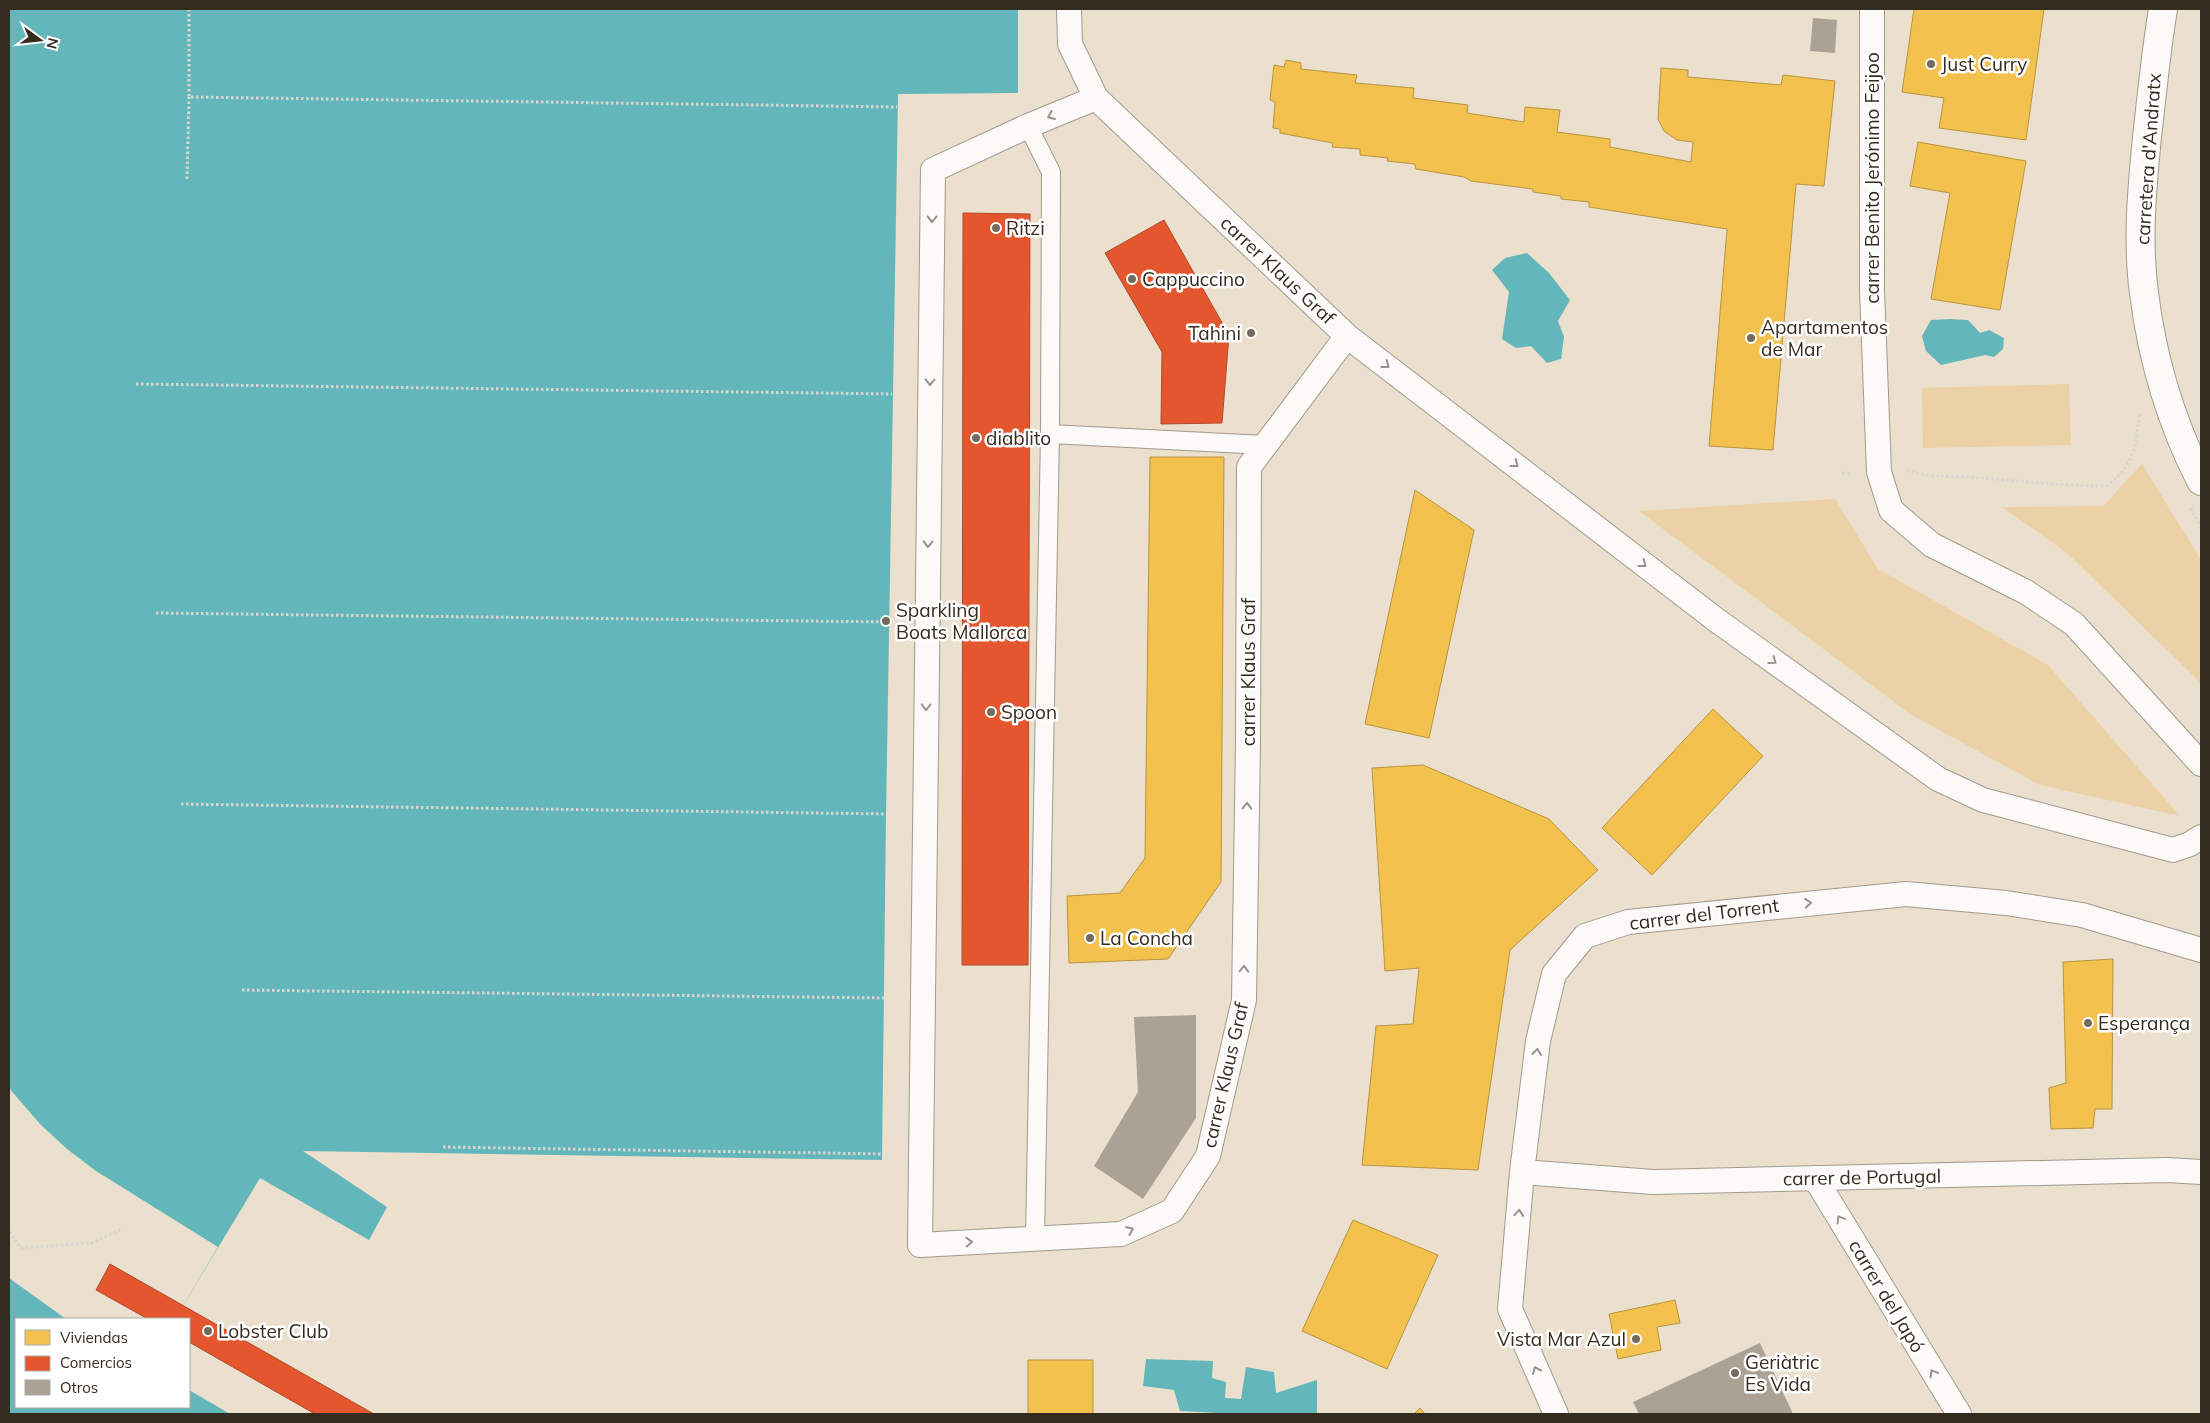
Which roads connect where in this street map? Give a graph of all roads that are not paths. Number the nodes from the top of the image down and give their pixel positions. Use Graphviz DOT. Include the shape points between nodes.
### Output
graph roads {
  1 [pos="1070,9"];
  2 [pos="1872,9"];
  3 [pos="2163,9"];
  4 [pos="1096,98"];
  5 [pos="1028,126"];
  6 [pos="1347,336"];
  7 [pos="1050,434"];
  8 [pos="1265,445"];
  9 [pos="2201,480"];
  10 [pos="2201,764"];
  11 [pos="2201,838"];
  12 [pos="2173,850"];
  13 [pos="2201,857"];
  14 [pos="2201,950"];
  15 [pos="1522,1172"];
  16 [pos="2201,1172"];
  17 [pos="1815,1178"];
  18 [pos="1034,1238"];
  19 [pos="1556,1414"];
  20 [pos="1958,1414"];
  1 -- 4 [label="street, carrer Klaus Graf" via="1070,44"];
  2 -- 10 [label="street, carrer Benito Jerónimo Feijoo" via="1872,290 1879,472 1891,510 1932,545 2026,592 2074,624"];
  3 -- 9 [label="main road, carretera d'Andratx" via="2156,47 2144,177 2144,290 2150,332 2169,405"];
  4 -- 5 [label="street, one-way"];
  4 -- 6 [label="street, carrer Klaus Graf"];
  5 -- 7 [label="street" via="1051,172"];
  5 -- 18 [label="street, carrer Klaus Graf, one-way" via="933,170 920,1245"];
  6 -- 8 [label="street, carrer Klaus Graf"];
  6 -- 12 [label="street, one-way" via="1715,619 1938,779 1983,800"];
  7 -- 8 [label="street"];
  7 -- 18 [label="street"];
  18 -- 8 [label="street, carrer Klaus Graf, one-way" via="1121,1234 1172,1212 1208,1156 1244,1000 1249,467"];
  11 -- 12 [label="street"];
  12 -- 13 [label="street"];
  15 -- 14 [label="street, carrer del Torrent, one-way" via="1538,1040 1554,974 1585,936 1628,922 1906,894 2082,914"];
  15 -- 17 [label="street, carrer de Portugal" via="1653,1182"];
  19 -- 15 [label="street, carrer del Torrent, one-way" via="1510,1310"];
  16 -- 17 [label="street, carrer de Portugal" via="2167,1170"];
  20 -- 17 [label="street, carrer del Japó, one-way"];
}
